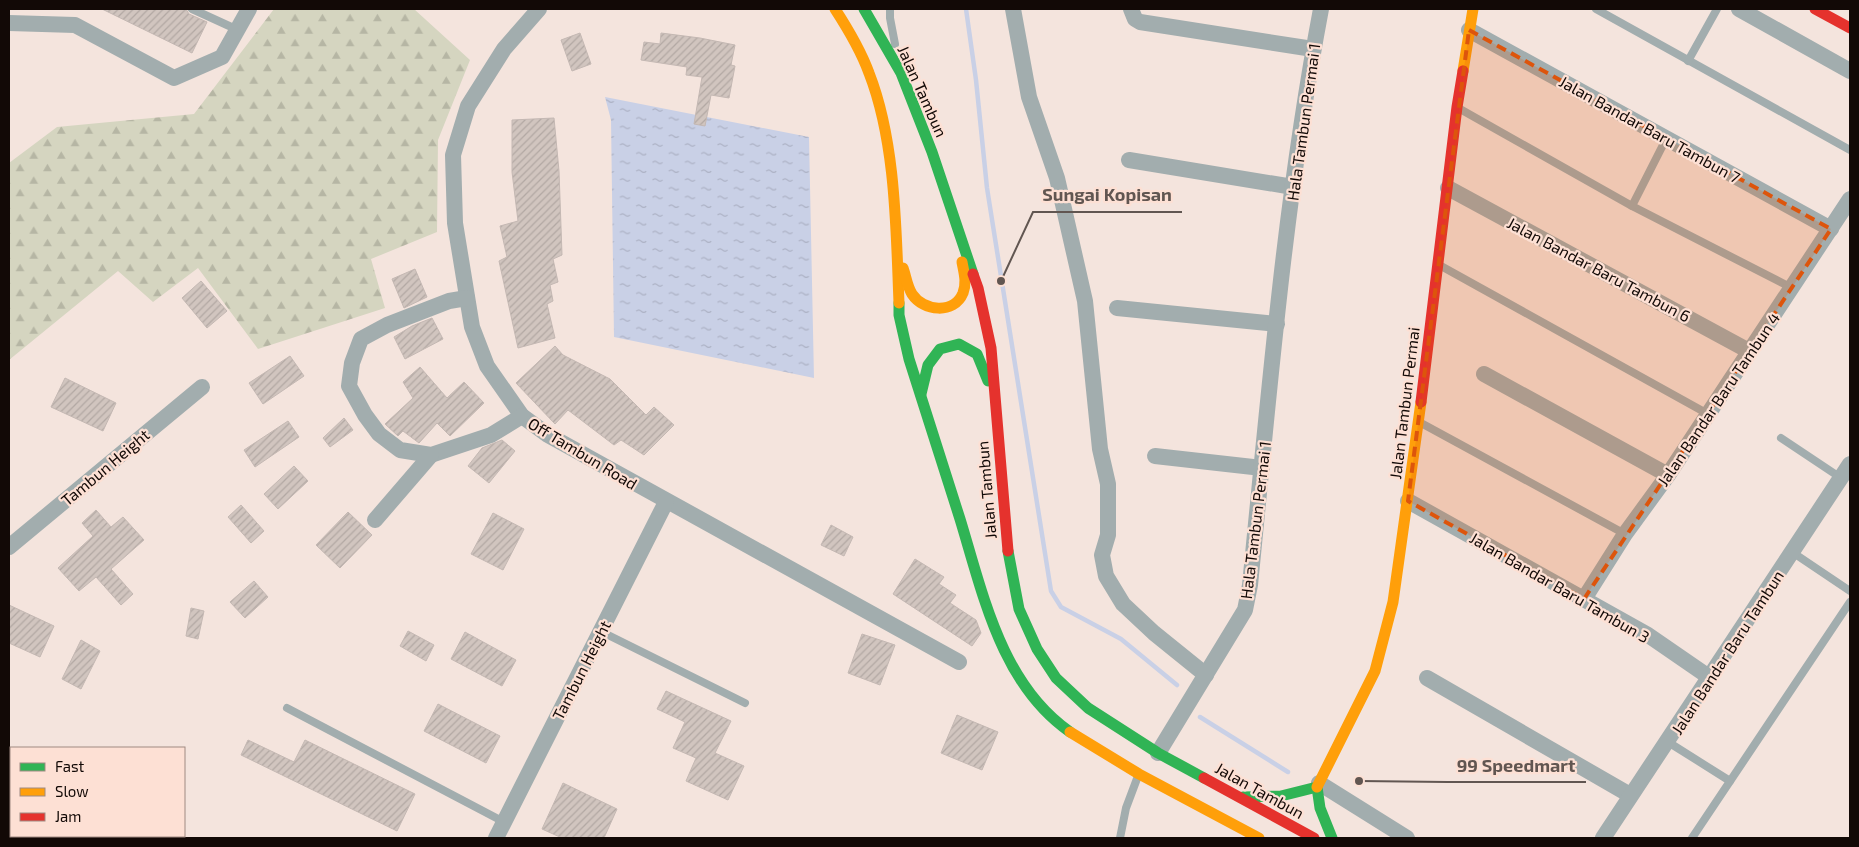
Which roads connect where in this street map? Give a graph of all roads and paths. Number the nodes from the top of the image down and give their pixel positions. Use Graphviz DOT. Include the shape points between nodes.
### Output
graph roads {
  1 [pos="192,9"];
  2 [pos="249,9"];
  3 [pos="539,9"];
  4 [pos="835,9"];
  5 [pos="864,9"];
  6 [pos="890,9"];
  7 [pos="1013,9"];
  8 [pos="1132,9"];
  9 [pos="1321,9"];
  10 [pos="1474,9"];
  11 [pos="1596,9"];
  12 [pos="1717,9"];
  13 [pos="1739,9"];
  14 [pos="1815,9"];
  15 [pos="9,23"];
  16 [pos="1850,28"];
  17 [pos="238,30"];
  18 [pos="1469,30"];
  19 [pos="1313,49"];
  20 [pos="1688,61"];
  21 [pos="1850,71"];
  22 [pos="901,73"];
  23 [pos="1457,107"];
  24 [pos="1666,139"];
  25 [pos="1850,150"];
  26 [pos="1129,160"];
  27 [pos="1293,187"];
  28 [pos="1448,188"];
  29 [pos="1850,199"];
  30 [pos="1632,206"];
  31 [pos="1831,229"];
  32 [pos="958,230"];
  33 [pos="897,250"];
  34 [pos="1438,264"];
  35 [pos="1792,288"];
  36 [pos="467,298"];
  37 [pos="1117,308"];
  38 [pos="1277,324"];
  39 [pos="1749,351"];
  40 [pos="1484,374"];
  41 [pos="202,387"];
  42 [pos="921,394"];
  43 [pos="995,398"];
  44 [pos="1708,414"];
  45 [pos="522,416"];
  46 [pos="1419,422"];
  47 [pos="1781,438"];
  48 [pos="431,455"];
  49 [pos="1155,456"];
  50 [pos="1262,468"];
  51 [pos="1846,471"];
  52 [pos="1668,475"];
  53 [pos="1408,501"];
  54 [pos="666,502"];
  55 [pos="374,520"];
  56 [pos="1626,534"];
  57 [pos="9,547"];
  58 [pos="1792,552"];
  59 [pos="1850,591"];
  60 [pos="1584,598"];
  61 [pos="1850,602"];
  62 [pos="600,632"];
  63 [pos="959,662"];
  64 [pos="1206,675"];
  65 [pos="1709,677"];
  66 [pos="1427,678"];
  67 [pos="744,704"];
  68 [pos="286,708"];
  69 [pos="1668,742"];
  70 [pos="1158,753"];
  71 [pos="1139,774"];
  72 [pos="1730,781"];
  73 [pos="1318,785"];
  74 [pos="1630,795"];
  75 [pos="1241,797"];
  76 [pos="504,822"];
  77 [pos="496,838"];
  78 [pos="1120,838"];
  79 [pos="1259,838"];
  80 [pos="1314,838"];
  81 [pos="1332,838"];
  82 [pos="1407,838"];
  83 [pos="1603,838"];
  84 [pos="1692,838"];
  1 -- 17 [label="lane"];
  2 -- 17 [label="street"];
  3 -- 36 [label="street, Off Tambun Road" via="504,49 468,106 453,155 455,223"];
  4 -- 33 [label="main road, Jalan Tambun" via="869,72 878,100 890,160"];
  5 -- 22 [label="main road, Jalan Tambun"];
  6 -- 22 [label="lane"];
  7 -- 64 [label="street" via="1029,97 1057,178 1085,301 1100,449 1108,484 1108,534 1102,555 1106,576 1123,604"];
  8 -- 19 [label="street" via="1135,19 1140,22"];
  9 -- 19 [label="street, Hala Tambun Permai 1"];
  10 -- 18 [label="main road, Jalan Tambun Permai"];
  11 -- 20 [label="lane"];
  12 -- 20 [label="lane"];
  13 -- 21 [label="street"];
  14 -- 16 [label="main road"];
  15 -- 17 [label="street" via="75,25 174,78 222,57"];
  18 -- 23 [label="main road, Jalan Tambun Permai"];
  18 -- 24 [label="street, Jalan Bandar Baru Tambun 7"];
  19 -- 27 [label="street, Hala Tambun Permai 1"];
  20 -- 25 [label="lane"];
  22 -- 32 [label="main road, Jalan Tambun"];
  23 -- 28 [label="main road, Jalan Tambun Permai"];
  23 -- 30 [label="lane"];
  24 -- 30 [label="lane"];
  24 -- 31 [label="street, Jalan Bandar Baru Tambun 7"];
  26 -- 27 [label="street"];
  27 -- 38 [label="street, Hala Tambun Permai 1"];
  28 -- 34 [label="main road, Jalan Tambun Permai"];
  28 -- 39 [label="street, Jalan Bandar Baru Tambun 6"];
  29 -- 31 [label="street, Jalan Bandar Baru Tambun 4"];
  30 -- 35 [label="lane"];
  31 -- 35 [label="street, Jalan Bandar Baru Tambun 4"];
  32 -- 33 [label="main road" via="965,286 959,300 943,310 926,307 912,294"];
  32 -- 43 [label="main road, Jalan Tambun" via="978,288 991,348"];
  33 -- 42 [label="main road, Jalan Tambun" via="899,315"];
  34 -- 44 [label="lane"];
  34 -- 46 [label="main road, Jalan Tambun Permai"];
  35 -- 39 [label="street, Jalan Bandar Baru Tambun 4"];
  36 -- 45 [label="street, Off Tambun Road" via="472,327 487,366"];
  36 -- 48 [label="street" via="449,301 380,328 361,339 352,363 349,386 379,434 400,450"];
  37 -- 38 [label="street"];
  38 -- 50 [label="street, Hala Tambun Permai 1"];
  39 -- 44 [label="street, Jalan Bandar Baru Tambun 4"];
  40 -- 52 [label="street"];
  41 -- 57 [label="street, Tambun Height"];
  42 -- 43 [label="main road" via="928,365 940,349 959,344 977,354"];
  42 -- 71 [label="main road, Jalan Tambun" via="996,634 1021,680 1045,710 1065,728"];
  43 -- 70 [label="main road, Jalan Tambun" via="1006,543 1019,609 1037,649 1056,678 1088,708"];
  44 -- 52 [label="street, Jalan Bandar Baru Tambun 4"];
  45 -- 48 [label="street" via="491,435"];
  45 -- 54 [label="street, Off Tambun Road" via="548,435"];
  46 -- 53 [label="main road, Jalan Tambun Permai"];
  46 -- 56 [label="lane"];
  47 -- 51 [label="lane"];
  48 -- 55 [label="street"];
  49 -- 50 [label="street"];
  50 -- 64 [label="street, Hala Tambun Permai 1" via="1245,610"];
  51 -- 58 [label="street, Jalan Bandar Baru Tambun"];
  52 -- 56 [label="street, Jalan Bandar Baru Tambun 4"];
  53 -- 60 [label="street, Jalan Bandar Baru Tambun 3"];
  53 -- 73 [label="main road, Jalan Tambun Permai" via="1393,602 1375,671"];
  54 -- 62 [label="street, Tambun Height"];
  54 -- 63 [label="street, Off Tambun Road"];
  56 -- 60 [label="street, Jalan Bandar Baru Tambun 4"];
  58 -- 59 [label="lane"];
  58 -- 65 [label="street, Jalan Bandar Baru Tambun"];
  60 -- 65 [label="street, Jalan Bandar Baru Tambun 3" via="1648,635"];
  61 -- 72 [label="lane"];
  62 -- 67 [label="lane"];
  62 -- 76 [label="street, Tambun Height"];
  64 -- 70 [label="street, Hala Tambun Permai 1"];
  65 -- 69 [label="street, Jalan Bandar Baru Tambun"];
  66 -- 74 [label="street"];
  68 -- 76 [label="lane"];
  69 -- 72 [label="lane"];
  69 -- 74 [label="street, Jalan Bandar Baru Tambun"];
  70 -- 75 [label="main road, Jalan Tambun"];
  71 -- 78 [label="lane" via="1126,808"];
  71 -- 79 [label="main road, Jalan Tambun"];
  72 -- 84 [label="lane"];
  73 -- 75 [label="main road" via="1299,794 1263,799"];
  73 -- 81 [label="main road" via="1320,808"];
  73 -- 82 [label="street"];
  74 -- 83 [label="street, Jalan Bandar Baru Tambun"];
  75 -- 80 [label="main road, Jalan Tambun"];
  76 -- 77 [label="street, Tambun Height"];
}
